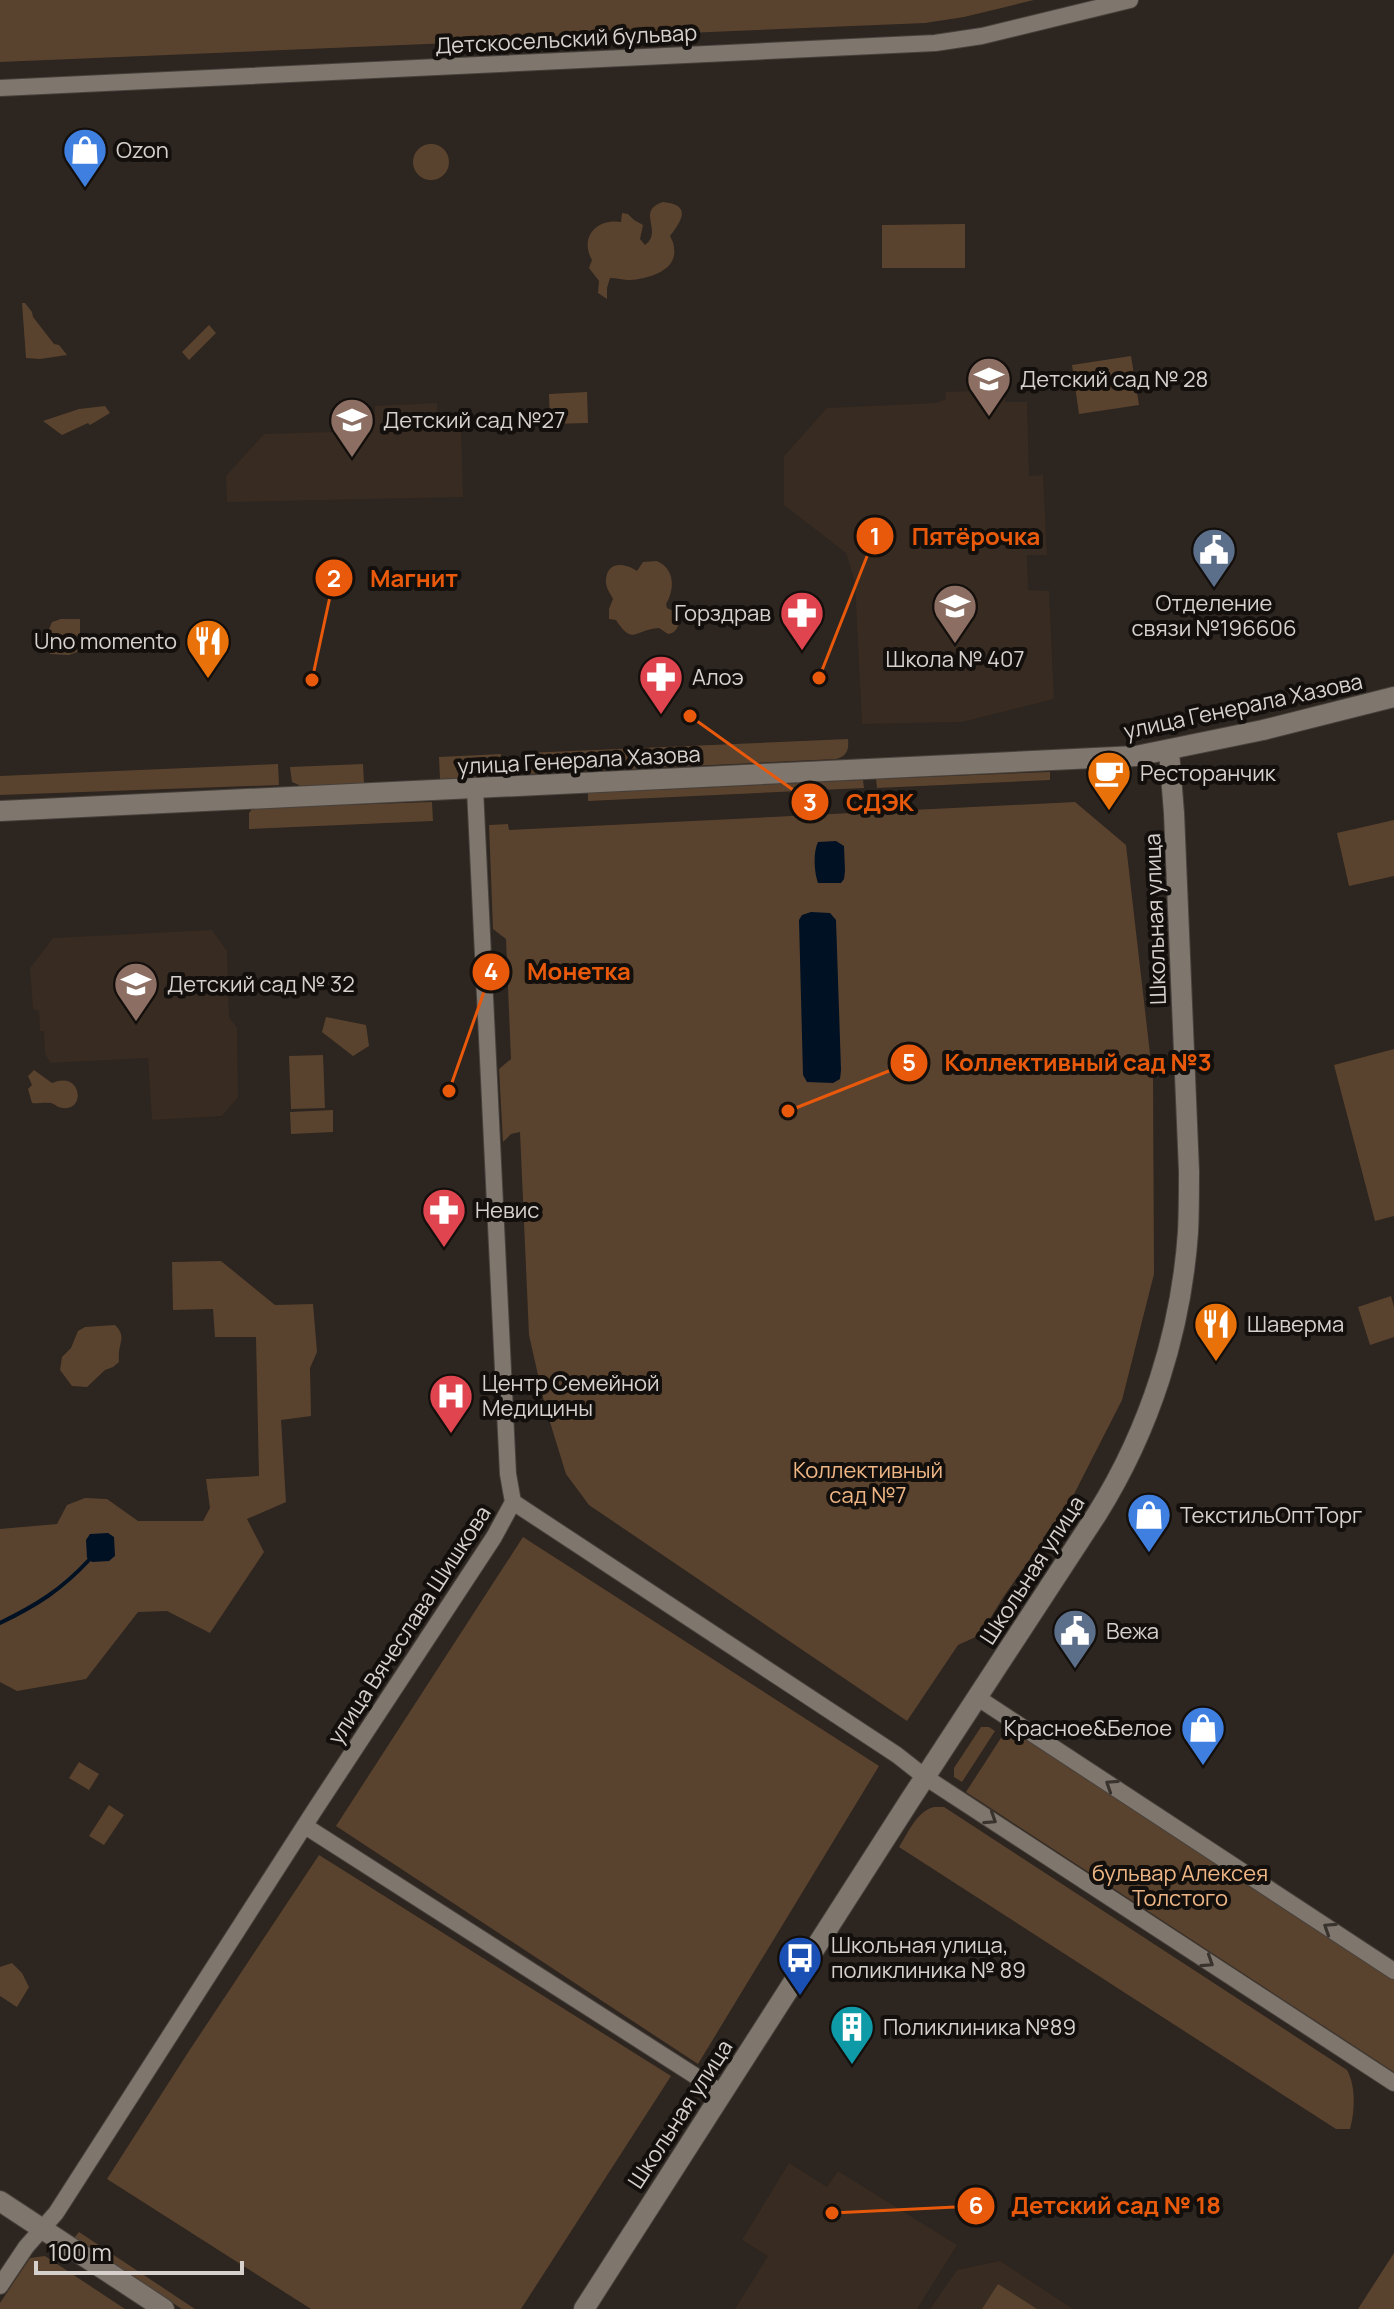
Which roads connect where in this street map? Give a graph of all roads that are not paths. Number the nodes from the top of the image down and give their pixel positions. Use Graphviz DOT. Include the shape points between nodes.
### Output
graph roads {
  1 [pos="1130,0"];
  2 [pos="0,88"];
  3 [pos="1394,697"];
  4 [pos="1169,751"];
  5 [pos="475,789"];
  6 [pos="0,811"];
  7 [pos="513,1502"];
  8 [pos="978,1698"];
  9 [pos="925,1777"];
  10 [pos="305,1826"];
  11 [pos="1394,1971"];
  12 [pos="1394,2083"];
  13 [pos="722,2093"];
  14 [pos="0,2201"];
  15 [pos="41,2228"];
  16 [pos="0,2286"];
  17 [pos="164,2309"];
  18 [pos="584,2309"];
  1 -- 2 [label="street, Детскосельский бульвар" via="935,43"];
  3 -- 4 [label="street, улица Генерала Хазова"];
  4 -- 5 [label="street, улица Генерала Хазова"];
  4 -- 8 [label="street, Школьная улица" via="1189,1171 1178,1310 1152,1401 1119,1478"];
  5 -- 6 [label="street, улица Генерала Хазова"];
  5 -- 7 [label="street, улица Вячеслава Шишкова"];
  7 -- 9 [label="street"];
  7 -- 10 [label="street, улица Вячеслава Шишкова"];
  8 -- 9 [label="street, Школьная улица"];
  11 -- 8 [label="street, one-way"];
  9 -- 12 [label="street, one-way"];
  9 -- 13 [label="street, Школьная улица"];
  10 -- 13 [label="street"];
  10 -- 15 [label="street, улица Вячеслава Шишкова" via="56,2213"];
  13 -- 18 [label="street, Школьная улица"];
  14 -- 15 [label="street"];
  15 -- 16 [label="street, улица Вячеслава Шишкова"];
  15 -- 17 [label="street"];
}
